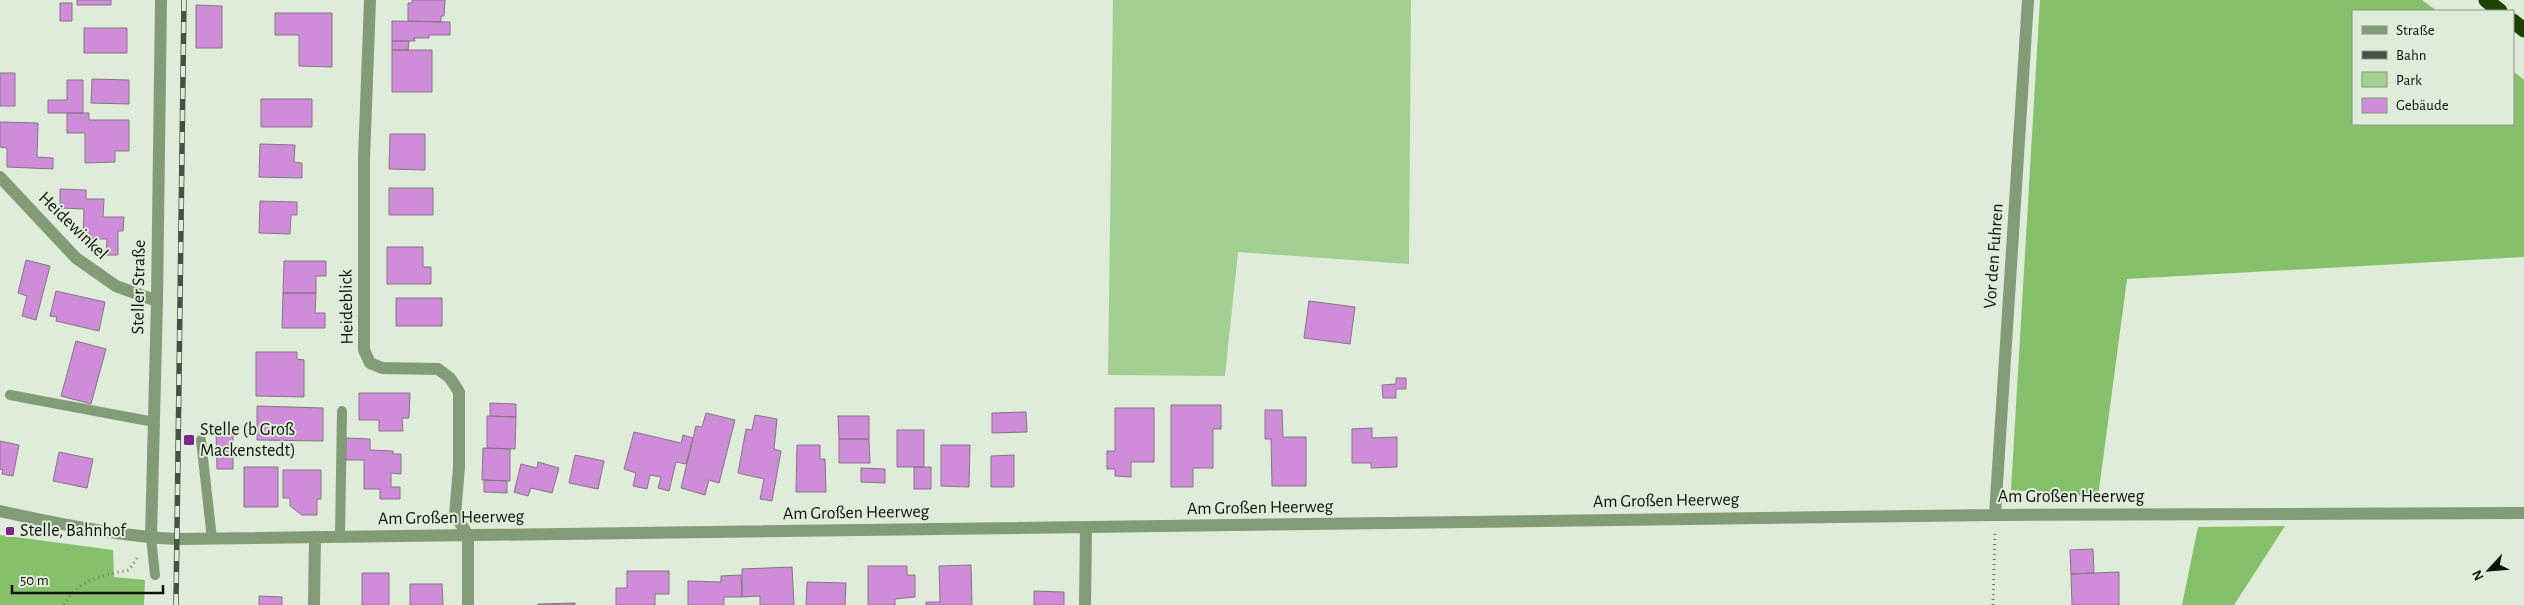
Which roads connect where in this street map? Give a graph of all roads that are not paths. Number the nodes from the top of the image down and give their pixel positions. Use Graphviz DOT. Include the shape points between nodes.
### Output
graph roads {
  1 [pos="161,0"];
  2 [pos="370,0"];
  3 [pos="2028,0"];
  4 [pos="2486,0"];
  5 [pos="2499,10"];
  6 [pos="2514,22"];
  7 [pos="2524,30"];
  8 [pos="0,177"];
  9 [pos="157,301"];
  10 [pos="10,394"];
  11 [pos="342,411"];
  12 [pos="154,422"];
  13 [pos="201,440"];
  14 [pos="0,511"];
  15 [pos="2524,513"];
  16 [pos="1995,515"];
  17 [pos="1086,528"];
  18 [pos="468,535"];
  19 [pos="151,537"];
  20 [pos="315,537"];
  21 [pos="340,537"];
  22 [pos="212,538"];
  23 [pos="155,575"];
  24 [pos="314,605"];
  25 [pos="468,605"];
  26 [pos="1085,605"];
  1 -- 9 [label="street, Steller Straße"];
  2 -- 18 [label="street, Heideblick" via="364,159 364,350 370,363 382,368 438,369 450,378 459,392 455,515"];
  3 -- 16 [label="street, Vor den Fuhren"];
  4 -- 5 [label="highway"];
  6 -- 7 [label="highway"];
  8 -- 9 [label="street, Heidewinkel" via="76,258 116,286"];
  9 -- 12 [label="street, Steller Straße"];
  10 -- 12 [label="lane"];
  11 -- 21 [label="lane"];
  12 -- 19 [label="street, Steller Straße"];
  13 -- 22 [label="lane"];
  14 -- 19 [label="street, Am Großen Heerweg"];
  15 -- 16 [label="street, Am Großen Heerweg"];
  16 -- 17 [label="street, Am Großen Heerweg"];
  17 -- 18 [label="street, Am Großen Heerweg"];
  17 -- 26 [label="street"];
  18 -- 21 [label="street, Am Großen Heerweg"];
  18 -- 25 [label="street"];
  19 -- 22 [label="street, Am Großen Heerweg"];
  19 -- 23 [label="lane, Steller Straße"];
  20 -- 21 [label="street, Am Großen Heerweg"];
  20 -- 22 [label="street, Am Großen Heerweg"];
  20 -- 24 [label="street"];
}
